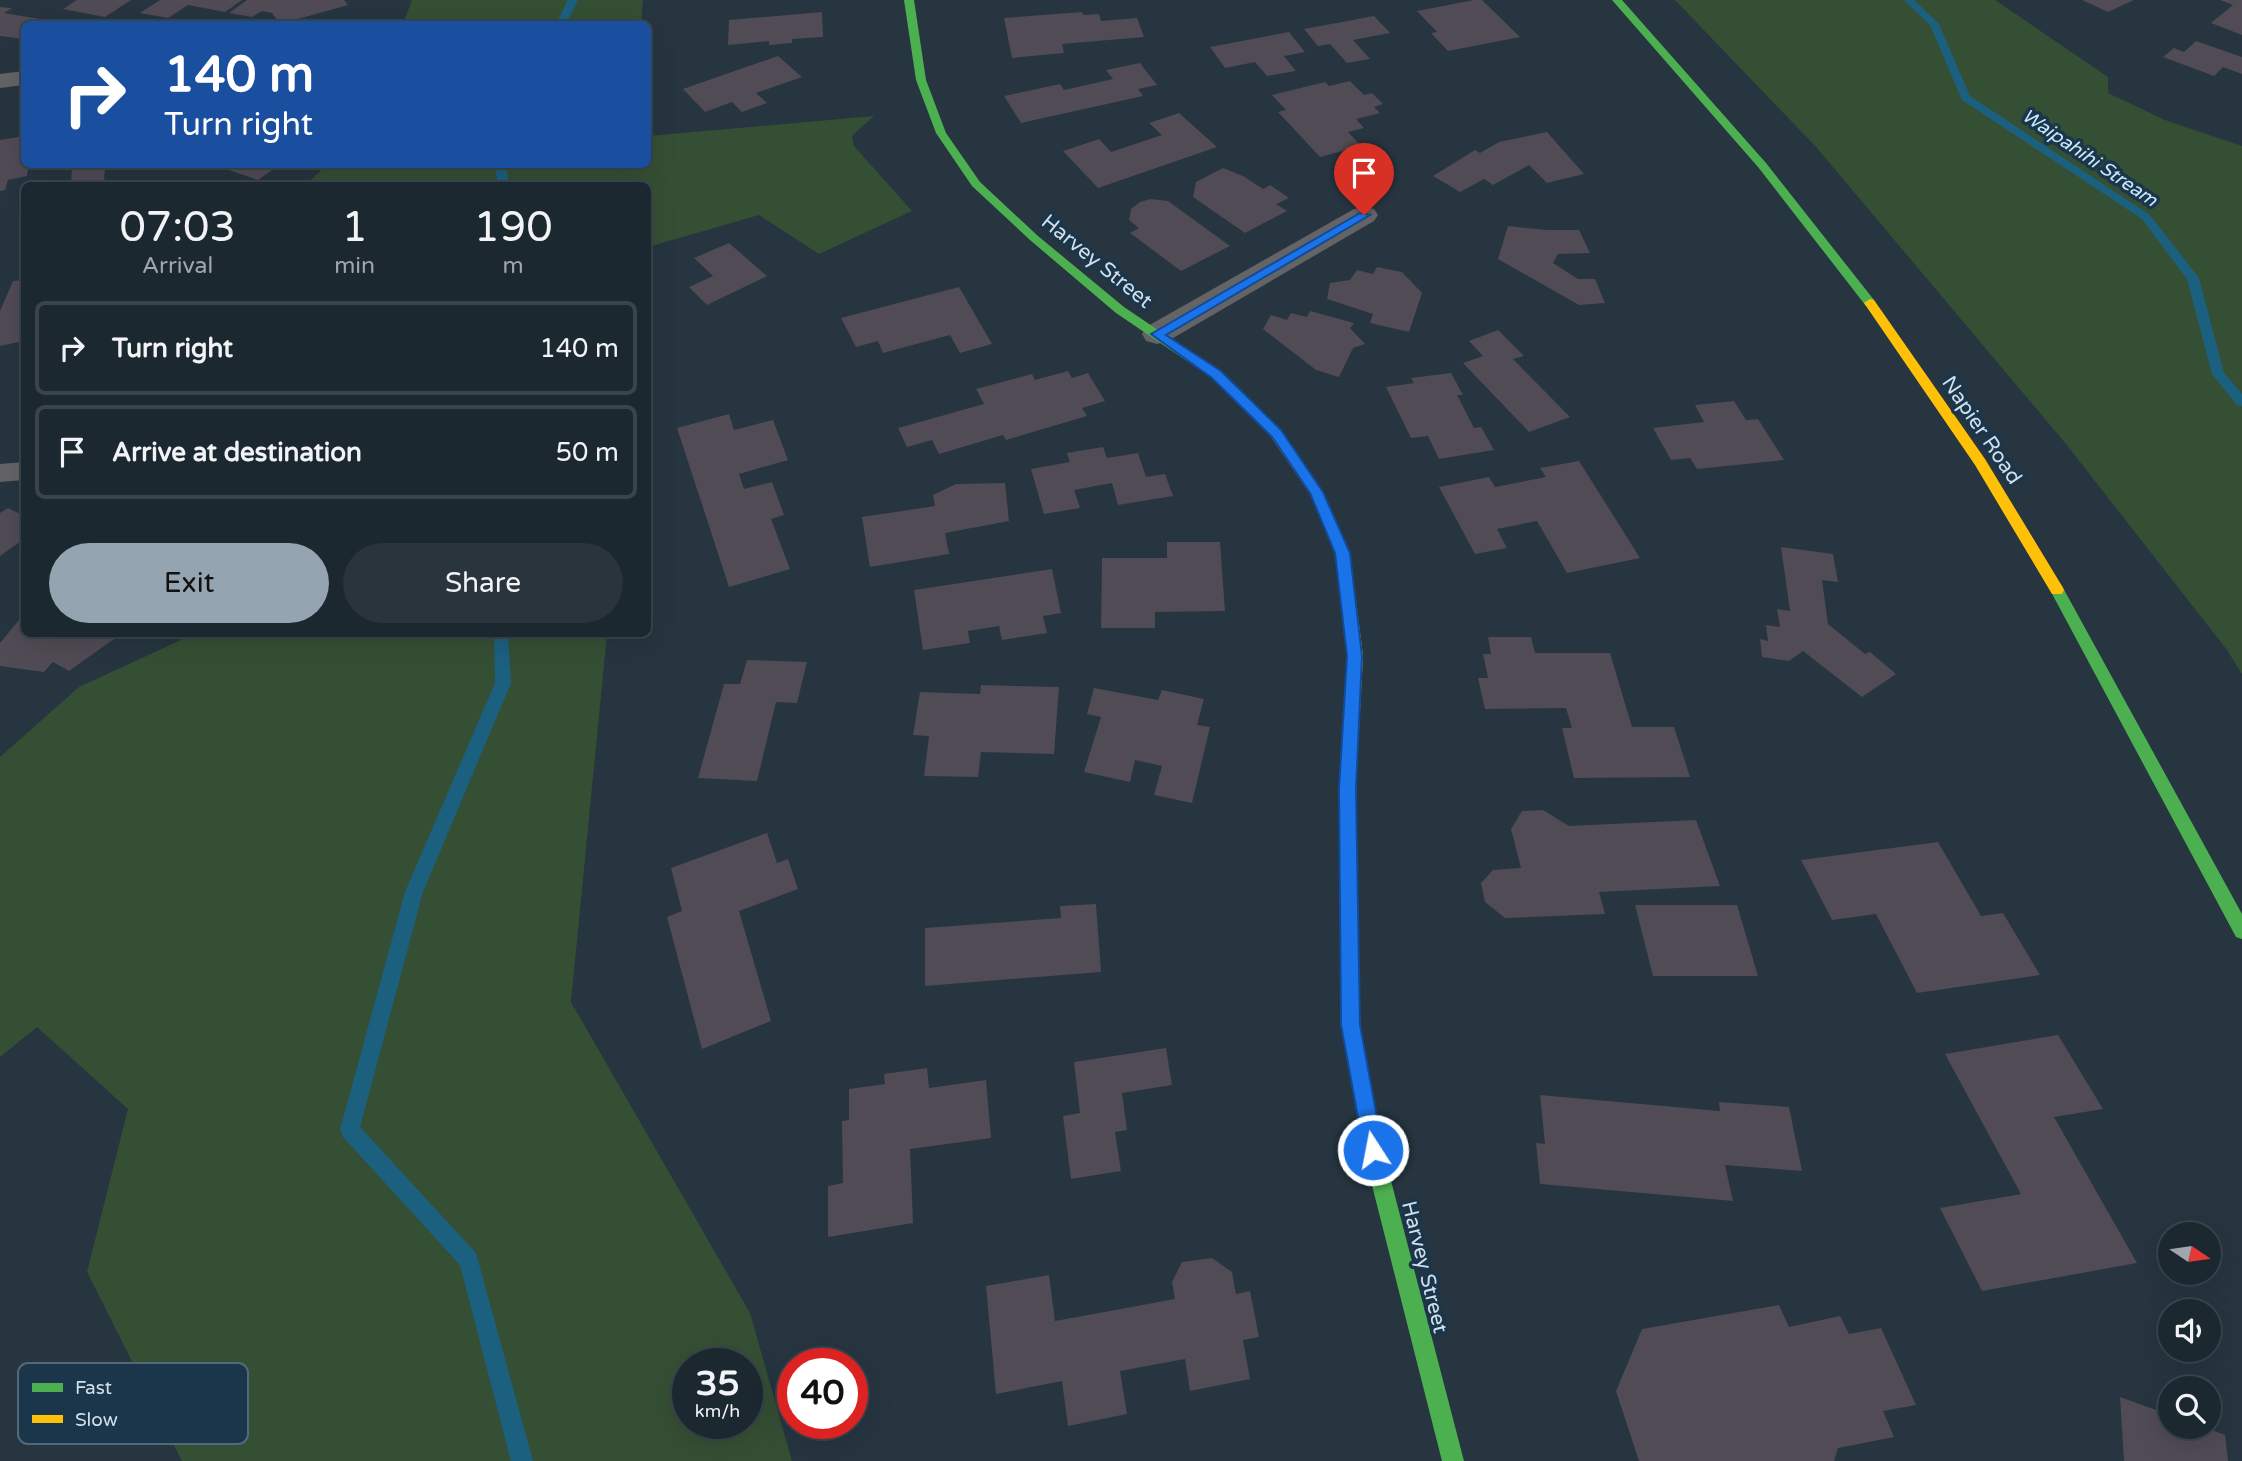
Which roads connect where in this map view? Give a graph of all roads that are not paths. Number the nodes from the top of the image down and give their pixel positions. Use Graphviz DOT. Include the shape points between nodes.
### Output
graph roads {
  1 [pos="909,0"];
  2 [pos="1617,0"];
  3 [pos="21,78"];
  4 [pos="0,81"];
  5 [pos="1364,215"];
  6 [pos="1157,334"];
  7 [pos="21,471"];
  8 [pos="0,472"];
  9 [pos="2242,931"];
  10 [pos="1453,1461"];
  1 -- 6 [label="street, Harvey Street" via="921,80 942,133 976,184 1120,310"];
  2 -- 9 [label="street, Napier Road" via="1811,225 1979,460 2070,610"];
  3 -- 4 [label="street"];
  5 -- 6 [label="street"];
  6 -- 10 [label="street, Harvey Street" via="1216,374 1276,433 1316,492 1343,553 1355,656 1348,789 1350,1025 1373,1150"];
  7 -- 8 [label="lane"];
}
